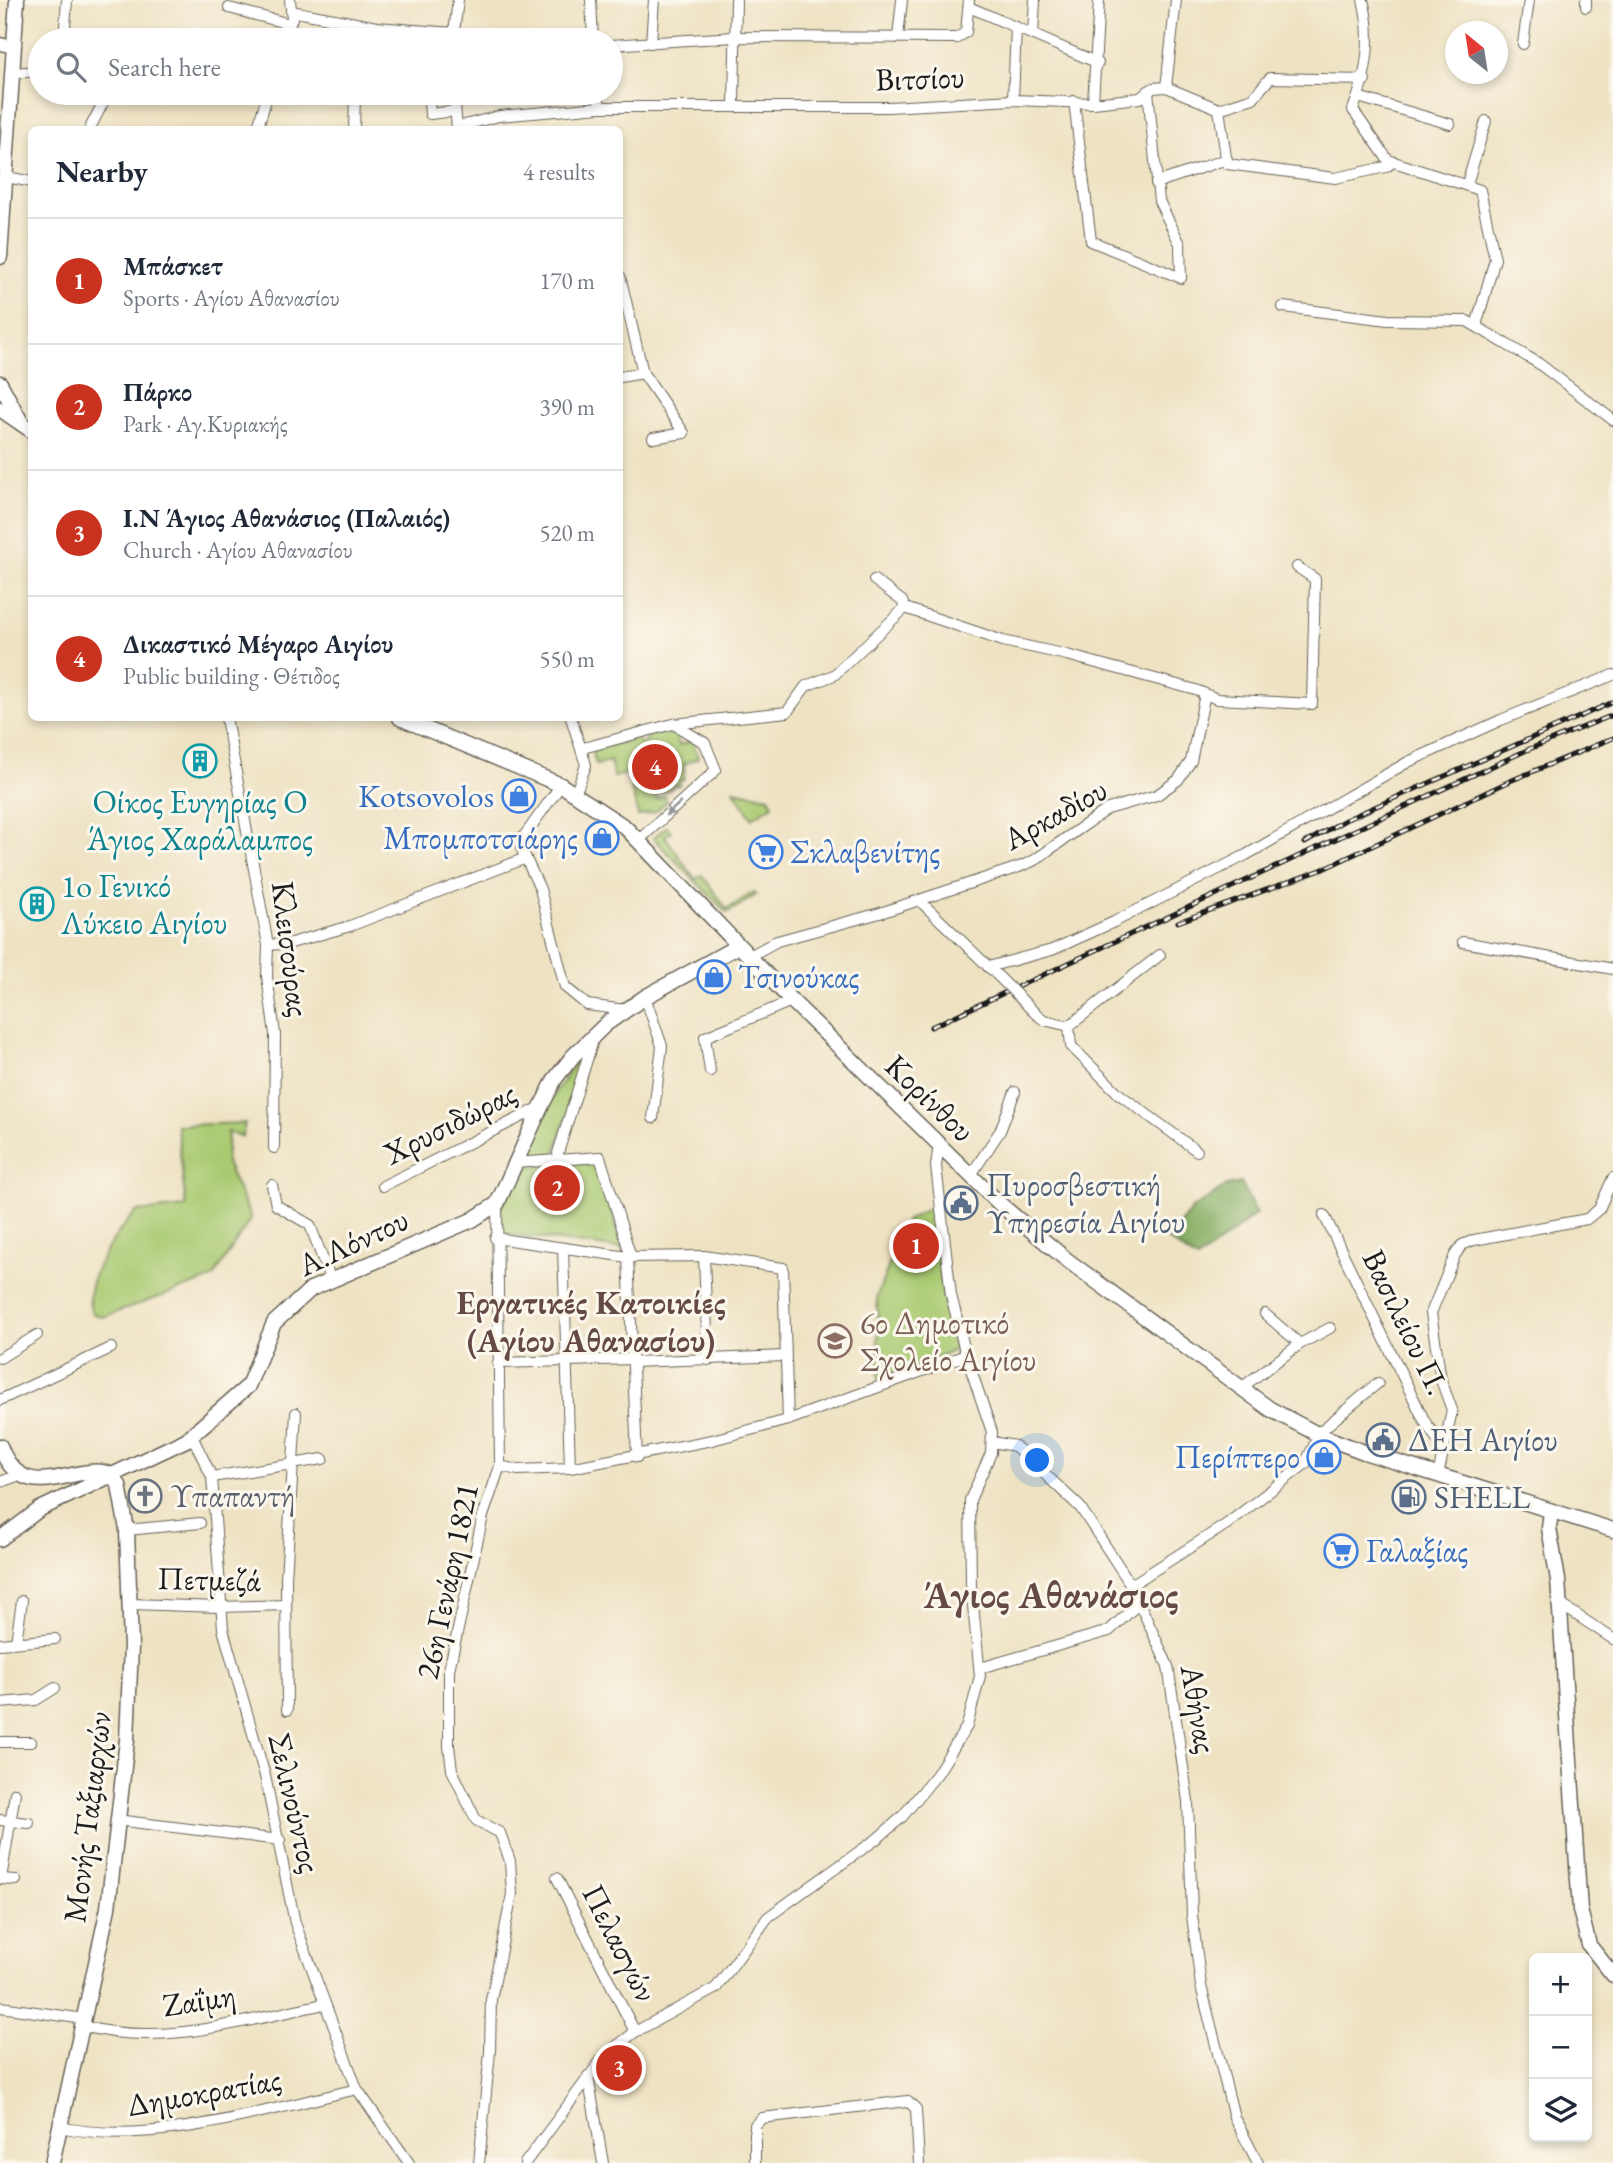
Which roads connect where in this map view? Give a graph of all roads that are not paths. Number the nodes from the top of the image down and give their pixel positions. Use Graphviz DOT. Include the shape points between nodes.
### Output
graph roads {
  1 [pos="17,0"];
  2 [pos="67,0"];
  3 [pos="458,0"];
  4 [pos="591,0"];
  5 [pos="654,0"];
  6 [pos="736,0"];
  7 [pos="902,0"];
  8 [pos="1035,0"];
  9 [pos="1099,0"];
  10 [pos="1176,0"];
  11 [pos="1363,0"];
  12 [pos="1529,0"];
  13 [pos="969,4"];
  14 [pos="290,5"];
  15 [pos="229,8"];
  16 [pos="349,22"];
  17 [pos="290,24"];
  18 [pos="1016,27"];
  19 [pos="65,28"];
  20 [pos="289,28"];
  21 [pos="349,28"];
  22 [pos="391,28"];
  23 [pos="454,28"];
  24 [pos="592,28"];
  25 [pos="1033,35"];
  26 [pos="734,37"];
  27 [pos="898,37"];
  28 [pos="651,43"];
  29 [pos="623,44"];
  30 [pos="1523,44"];
  31 [pos="7,46"];
  32 [pos="1098,63"];
  33 [pos="28,72"];
  34 [pos="13,73"];
  35 [pos="1365,80"];
  36 [pos="1166,87"];
  37 [pos="1148,91"];
  38 [pos="1358,97"];
  39 [pos="1013,100"];
  40 [pos="6,102"];
  41 [pos="1074,102"];
  42 [pos="1093,103"];
  43 [pos="102,105"];
  44 [pos="264,105"];
  45 [pos="355,105"];
  46 [pos="429,105"];
  47 [pos="455,105"];
  48 [pos="734,105"];
  49 [pos="600,107"];
  50 [pos="1219,109"];
  51 [pos="455,111"];
  52 [pos="1486,121"];
  53 [pos="1450,124"];
  54 [pos="91,126"];
  55 [pos="258,126"];
  56 [pos="355,126"];
  57 [pos="457,126"];
  58 [pos="464,126"];
  59 [pos="4,143"];
  60 [pos="1227,159"];
  61 [pos="1393,162"];
  62 [pos="28,182"];
  63 [pos="4,183"];
  64 [pos="1156,183"];
  65 [pos="1467,184"];
  66 [pos="0,257"];
  67 [pos="623,300"];
  68 [pos="1283,307"];
  69 [pos="632,323"];
  70 [pos="623,324"];
  71 [pos="1476,326"];
  72 [pos="643,373"];
  73 [pos="623,376"];
  74 [pos="0,383"];
  75 [pos="2,409"];
  76 [pos="1613,420"];
  77 [pos="27,428"];
  78 [pos="653,438"];
  79 [pos="1297,567"];
  80 [pos="874,580"];
  81 [pos="905,608"];
  82 [pos="1613,675"];
  83 [pos="1205,694"];
  84 [pos="227,721"];
  85 [pos="407,721"];
  86 [pos="572,721"];
  87 [pos="673,724"];
  88 [pos="583,748"];
  89 [pos="561,785"];
  90 [pos="576,792"];
  91 [pos="640,839"];
  92 [pos="526,858"];
  93 [pos="920,901"];
  94 [pos="1463,942"];
  95 [pos="268,945"];
  96 [pos="743,951"];
  97 [pos="1160,955"];
  98 [pos="1613,969"];
  99 [pos="991,970"];
  100 [pos="645,997"];
  101 [pos="792,1001"];
  102 [pos="625,1010"];
  103 [pos="1069,1026"];
  104 [pos="595,1034"];
  105 [pos="710,1071"];
  106 [pos="1015,1092"];
  107 [pos="541,1107"];
  108 [pos="653,1118"];
  109 [pos="939,1144"];
  110 [pos="274,1148"];
  111 [pos="1197,1151"];
  112 [pos="558,1153"];
  113 [pos="514,1163"];
  114 [pos="971,1175"];
  115 [pos="1613,1178"];
  116 [pos="272,1185"];
  117 [pos="383,1186"];
  118 [pos="491,1208"];
  119 [pos="1324,1215"];
  120 [pos="495,1238"];
  121 [pos="563,1248"];
  122 [pos="704,1256"];
  123 [pos="629,1257"];
  124 [pos="330,1278"];
  125 [pos="1265,1314"];
  126 [pos="1330,1328"];
  127 [pos="37,1335"];
  128 [pos="1300,1344"];
  129 [pos="111,1348"];
  130 [pos="966,1355"];
  131 [pos="785,1356"];
  132 [pos="0,1358"];
  133 [pos="708,1360"];
  134 [pos="567,1361"];
  135 [pos="633,1361"];
  136 [pos="498,1363"];
  137 [pos="1378,1383"];
  138 [pos="1241,1388"];
  139 [pos="0,1400"];
  140 [pos="296,1413"];
  141 [pos="788,1420"];
  142 [pos="1318,1435"];
  143 [pos="192,1436"];
  144 [pos="992,1442"];
  145 [pos="0,1446"];
  146 [pos="1445,1450"];
  147 [pos="637,1457"];
  148 [pos="323,1459"];
  149 [pos="292,1463"];
  150 [pos="500,1466"];
  151 [pos="570,1468"];
  152 [pos="23,1474"];
  153 [pos="111,1475"];
  154 [pos="1438,1476"];
  155 [pos="212,1477"];
  156 [pos="0,1482"];
  157 [pos="1551,1511"];
  158 [pos="200,1523"];
  159 [pos="127,1530"];
  160 [pos="1613,1530"];
  161 [pos="0,1539"];
  162 [pos="1131,1585"];
  163 [pos="22,1601"];
  164 [pos="131,1604"];
  165 [pos="1138,1604"];
  166 [pos="1560,1604"];
  167 [pos="286,1605"];
  168 [pos="219,1607"];
  169 [pos="55,1639"];
  170 [pos="1613,1639"];
  171 [pos="16,1642"];
  172 [pos="0,1644"];
  173 [pos="980,1668"];
  174 [pos="55,1688"];
  175 [pos="0,1703"];
  176 [pos="287,1710"];
  177 [pos="0,1742"];
  178 [pos="31,1742"];
  179 [pos="15,1793"];
  180 [pos="5,1820"];
  181 [pos="116,1820"];
  182 [pos="29,1823"];
  183 [pos="280,1840"];
  184 [pos="557,1878"];
  185 [pos="1,1879"];
  186 [pos="16,1880"];
  187 [pos="1613,1975"];
  188 [pos="324,2004"];
  189 [pos="1,2007"];
  190 [pos="84,2023"];
  191 [pos="635,2032"];
  192 [pos="588,2076"];
  193 [pos="357,2089"];
  194 [pos="60,2127"];
  195 [pos="51,2163"];
  196 [pos="409,2163"];
  197 [pos="480,2163"];
  198 [pos="525,2163"];
  199 [pos="603,2163"];
  200 [pos="755,2163"];
  201 [pos="919,2163"];
  202 [pos="1258,2163"];
  1 -- 31 [label="main road"];
  2 -- 19 [label="street"];
  3 -- 23 [label="street"];
  4 -- 24 [label="street"];
  5 -- 28 [label="street"];
  6 -- 26 [label="street"];
  7 -- 27 [label="street"];
  8 -- 25 [label="street"];
  9 -- 32 [label="street"];
  10 -- 36 [label="street"];
  11 -- 35 [label="street" via="1369,39"];
  12 -- 30 [label="street"];
  13 -- 18 [label="street"];
  13 -- 27 [label="street" via="966,32 957,37"];
  14 -- 16 [label="street"];
  14 -- 17 [label="street"];
  15 -- 17 [label="street"];
  16 -- 21 [label="street"];
  16 -- 22 [label="street"];
  17 -- 20 [label="street"];
  18 -- 25 [label="street"];
  18 -- 39 [label="street"];
  25 -- 32 [label="street"];
  26 -- 27 [label="street"];
  26 -- 28 [label="street"];
  26 -- 48 [label="street"];
  28 -- 29 [label="street"];
  31 -- 34 [label="main road"];
  32 -- 42 [label="street"];
  33 -- 34 [label="street"];
  34 -- 40 [label="main road"];
  35 -- 38 [label="street"];
  35 -- 50 [label="street" via="1270,78 1253,98"];
  36 -- 37 [label="street, Βιτσίου"];
  36 -- 50 [label="street"];
  37 -- 42 [label="street, Βιτσίου" via="1140,98"];
  37 -- 64 [label="street"];
  38 -- 53 [label="street"];
  38 -- 61 [label="street" via="1353,110"];
  39 -- 41 [label="street, Βιτσίου"];
  39 -- 48 [label="street, Βιτσίου" via="889,107"];
  40 -- 59 [label="main road"];
  41 -- 42 [label="street, Βιτσίου"];
  41 -- 64 [label="street" via="1091,241 1181,278 1183,255 1159,201"];
  43 -- 54 [label="street"];
  44 -- 55 [label="street"];
  45 -- 56 [label="street"];
  46 -- 51 [label="street" via="430,114"];
  47 -- 51 [label="street"];
  48 -- 49 [label="street, Βιτσίου"];
  49 -- 58 [label="street, Βιτσίου" via="499,116"];
  50 -- 60 [label="street"];
  51 -- 57 [label="street"];
  52 -- 65 [label="street"];
  59 -- 63 [label="main road"];
  60 -- 61 [label="street" via="1227,164 1335,178"];
  60 -- 64 [label="street"];
  61 -- 65 [label="street"];
  62 -- 63 [label="street"];
  63 -- 66 [label="main road"];
  65 -- 71 [label="street" via="1480,190 1495,259"];
  67 -- 69 [label="street"];
  68 -- 71 [label="street" via="1388,320 1461,320"];
  69 -- 70 [label="street"];
  69 -- 72 [label="street"];
  71 -- 76 [label="street" via="1538,363"];
  72 -- 73 [label="street"];
  72 -- 78 [label="street" via="684,433"];
  74 -- 77 [label="main road"];
  75 -- 77 [label="main road"];
  79 -- 83 [label="street" via="1315,579 1312,704 1217,699"];
  80 -- 81 [label="street"];
  81 -- 83 [label="street" via="1003,641"];
  81 -- 87 [label="street" via="834,674 806,686 788,712"];
  82 -- 99 [label="street" via="1408,762 1246,855 1114,922 1052,950"];
  83 -- 93 [label="street, Αρκαδίου" via="1191,761 1168,789 1108,808 1033,861"];
  84 -- 95 [label="street, Κλεισούρας"];
  85 -- 89 [label="main road, Κορίνθου"];
  86 -- 88 [label="street"];
  87 -- 88 [label="street"];
  87 -- 91 [label="street, one-way" via="705,743 716,770"];
  88 -- 90 [label="street" via="586,765"];
  89 -- 90 [label="main road, Κορίνθου"];
  89 -- 92 [label="street" via="523,839"];
  90 -- 91 [label="main road, Κορίνθου"];
  91 -- 96 [label="main road, Κορίνθου"];
  92 -- 95 [label="street" via="350,926"];
  92 -- 102 [label="street" via="540,889 565,987 587,1005"];
  93 -- 96 [label="street, Αρκαδίου"];
  93 -- 99 [label="street"];
  94 -- 98 [label="street"];
  95 -- 110 [label="street, Κλεισούρας" via="275,1034"];
  96 -- 100 [label="main road"];
  96 -- 101 [label="main road, Κορίνθου"];
  97 -- 103 [label="street"];
  99 -- 103 [label="street, bridge" via="1044,1020"];
  100 -- 102 [label="main road"];
  100 -- 108 [label="street" via="662,1046"];
  101 -- 105 [label="street" via="705,1037"];
  101 -- 109 [label="main road, Κορίνθου"];
  102 -- 104 [label="main road"];
  103 -- 111 [label="street" via="1071,1046 1119,1094"];
  104 -- 107 [label="main road" via="561,1071"];
  104 -- 112 [label="street"];
  106 -- 114 [label="street" via="1000,1130"];
  107 -- 113 [label="main road"];
  107 -- 117 [label="street, Χρυσιδώρας"];
  109 -- 114 [label="main road, Κορίνθου"];
  109 -- 130 [label="street" via="936,1166 951,1295"];
  113 -- 118 [label="main road"];
  113 -- 123 [label="street" via="600,1157"];
  114 -- 138 [label="main road, Κορίνθου" via="1037,1236"];
  115 -- 146 [label="street" via="1599,1209 1587,1219 1474,1240 1462,1245 1455,1255 1431,1313 1441,1380 1452,1410"];
  116 -- 124 [label="street" via="276,1205 310,1225"];
  118 -- 120 [label="street, 26η Γενάρη 1821"];
  118 -- 124 [label="main road, Α.Λόντου"];
  119 -- 146 [label="street, Βασιλείου Π." via="1425,1422"];
  120 -- 121 [label="street"];
  120 -- 136 [label="street, 26η Γενάρη 1821"];
  121 -- 123 [label="street"];
  121 -- 134 [label="street"];
  122 -- 123 [label="street"];
  122 -- 131 [label="street" via="783,1268"];
  122 -- 133 [label="street"];
  123 -- 135 [label="street"];
  124 -- 143 [label="main road, Α.Λόντου" via="302,1296 274,1323 248,1386"];
  125 -- 128 [label="street"];
  126 -- 128 [label="street"];
  127 -- 132 [label="street"];
  128 -- 138 [label="street"];
  129 -- 139 [label="street"];
  130 -- 141 [label="street"];
  130 -- 144 [label="street" via="991,1422"];
  131 -- 133 [label="street"];
  131 -- 141 [label="street"];
  133 -- 135 [label="street"];
  134 -- 135 [label="street"];
  134 -- 136 [label="street"];
  134 -- 151 [label="street"];
  135 -- 147 [label="street"];
  136 -- 150 [label="street, 26η Γενάρη 1821"];
  137 -- 142 [label="street"];
  138 -- 142 [label="main road, Κορίνθου"];
  140 -- 149 [label="street"];
  141 -- 147 [label="street"];
  142 -- 154 [label="main road, Κορίνθου"];
  142 -- 162 [label="street" via="1304,1464 1227,1524"];
  143 -- 153 [label="main road, Α.Λόντου"];
  143 -- 155 [label="street, Σελινούντος"];
  144 -- 162 [label="street, Αθήνας" via="1015,1446 1066,1492"];
  144 -- 173 [label="street" via="988,1464 970,1500 971,1585"];
  145 -- 152 [label="main road"];
  146 -- 154 [label="street"];
  147 -- 151 [label="street"];
  148 -- 149 [label="street"];
  149 -- 155 [label="street"];
  149 -- 167 [label="street"];
  150 -- 151 [label="street"];
  150 -- 197 [label="street, 26η Γενάρη 1821" via="483,1516 449,1670 452,1770 476,1820 500,1833 510,1861 512,1894 491,2000 491,2052"];
  152 -- 153 [label="main road" via="45,1480 99,1471"];
  152 -- 156 [label="street"];
  153 -- 159 [label="main road, Μονής Ταξιαρχών" via="119,1485"];
  153 -- 161 [label="main road, Α.Λόντου" via="40,1509"];
  154 -- 157 [label="main road, Κορίνθου"];
  155 -- 168 [label="street, Σελινούντος"];
  157 -- 160 [label="main road, Κορίνθου"];
  157 -- 166 [label="main road" via="1549,1528"];
  158 -- 159 [label="street"];
  159 -- 164 [label="main road, Μονής Ταξιαρχών"];
  162 -- 165 [label="street, Αθήνας"];
  163 -- 171 [label="street"];
  164 -- 168 [label="street, Πετμεζά"];
  164 -- 181 [label="main road, Μονής Ταξιαρχών" via="127,1741"];
  165 -- 173 [label="street" via="1109,1631"];
  165 -- 202 [label="street, Αθήνας" via="1168,1666 1191,1844 1192,1915 1201,1986 1234,2117"];
  166 -- 170 [label="street"];
  166 -- 187 [label="main road" via="1580,1910 1589,1945"];
  167 -- 168 [label="street, Πετμεζά"];
  167 -- 176 [label="street"];
  168 -- 183 [label="street, Σελινούντος"];
  169 -- 171 [label="street"];
  171 -- 172 [label="street"];
  173 -- 191 [label="street" via="975,1704 959,1743 902,1817 768,1917 716,1988"];
  174 -- 175 [label="street" via="36,1700"];
  177 -- 178 [label="street"];
  179 -- 180 [label="street"];
  180 -- 182 [label="street"];
  180 -- 185 [label="street"];
  181 -- 183 [label="street"];
  181 -- 190 [label="main road, Μονής Ταξιαρχών" via="108,1908"];
  183 -- 188 [label="street, Σελινούντος" via="295,1923"];
  184 -- 191 [label="street, Πελασγών"];
  185 -- 186 [label="street"];
  188 -- 190 [label="street, Ζαΐμη" via="165,2034 122,2036"];
  188 -- 193 [label="street, Σελινούντος"];
  189 -- 190 [label="street, Ζαΐμη"];
  190 -- 194 [label="main road, Μονής Ταξιαρχών"];
  191 -- 192 [label="street" via="610,2050"];
  192 -- 198 [label="street"];
  192 -- 199 [label="street"];
  193 -- 194 [label="street, Δημοκρατίας" via="227,2119 121,2134 90,2134"];
  193 -- 196 [label="street, Σελινούντος"];
  194 -- 195 [label="main road, Μονής Ταξιαρχών"];
  200 -- 201 [label="street" via="755,2125 762,2118 908,2101 916,2109"];
}
